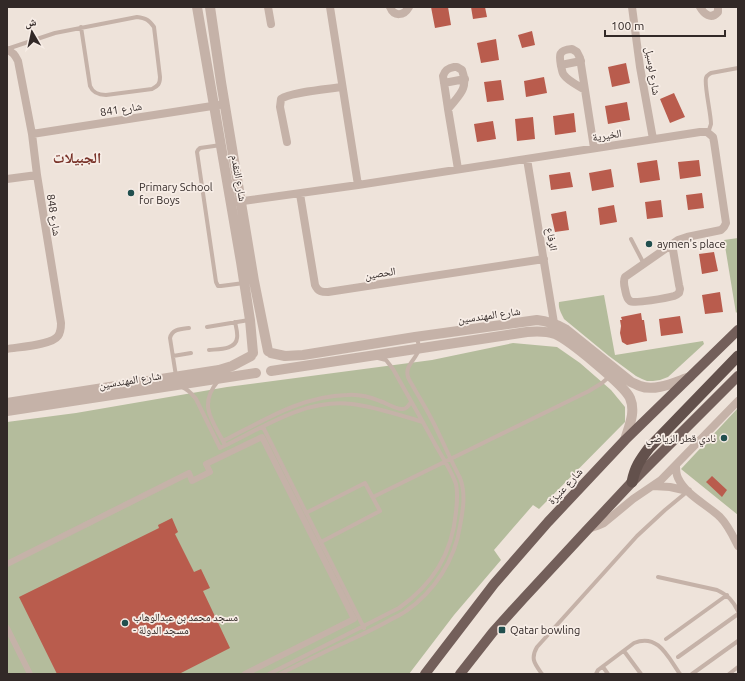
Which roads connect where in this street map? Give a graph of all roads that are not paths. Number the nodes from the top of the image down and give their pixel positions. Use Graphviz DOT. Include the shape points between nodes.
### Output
graph roads {
  1 [pos="197,7"];
  2 [pos="210,7"];
  3 [pos="268,7"];
  4 [pos="330,7"];
  5 [pos="390,7"];
  6 [pos="409,7"];
  7 [pos="632,7"];
  8 [pos="700,7"];
  9 [pos="718,7"];
  10 [pos="271,24"];
  11 [pos="82,27"];
  12 [pos="7,50"];
  13 [pos="581,61"];
  14 [pos="561,64"];
  15 [pos="738,68"];
  16 [pos="464,79"];
  17 [pos="444,83"];
  18 [pos="342,87"];
  19 [pos="585,90"];
  20 [pos="225,104"];
  21 [pos="214,106"];
  22 [pos="448,109"];
  23 [pos="707,132"];
  24 [pos="32,134"];
  25 [pos="653,139"];
  26 [pos="287,142"];
  27 [pos="226,144"];
  28 [pos="594,148"];
  29 [pos="527,159"];
  30 [pos="458,169"];
  31 [pos="37,174"];
  32 [pos="7,179"];
  33 [pos="358,185"];
  34 [pos="300,194"];
  35 [pos="236,202"];
  36 [pos="631,239"];
  37 [pos="672,244"];
  38 [pos="544,259"];
  39 [pos="644,264"];
  40 [pos="249,282"];
  41 [pos="250,320"];
  42 [pos="235,322"];
  43 [pos="554,323"];
  44 [pos="206,327"];
  45 [pos="189,328"];
  46 [pos="738,330"];
  47 [pos="415,337"];
  48 [pos="7,349"];
  49 [pos="419,349"];
  50 [pos="209,350"];
  51 [pos="270,352"];
  52 [pos="191,353"];
  53 [pos="252,354"];
  54 [pos="173,356"];
  55 [pos="370,356"];
  56 [pos="738,356"];
  57 [pos="271,371"];
  58 [pos="256,373"];
  59 [pos="610,376"];
  60 [pos="738,376"];
  61 [pos="690,377"];
  62 [pos="219,379"];
  63 [pos="177,381"];
  64 [pos="738,401"];
  65 [pos="411,402"];
  66 [pos="7,403"];
  67 [pos="7,411"];
  68 [pos="423,422"];
  69 [pos="263,426"];
  70 [pos="625,440"];
  71 [pos="224,444"];
  72 [pos="451,459"];
  73 [pos="445,462"];
  74 [pos="676,466"];
  75 [pos="632,482"];
  76 [pos="653,486"];
  77 [pos="688,491"];
  78 [pos="372,498"];
  79 [pos="306,513"];
  80 [pos="586,530"];
  81 [pos="321,542"];
  82 [pos="738,546"];
  83 [pos="7,564"];
  84 [pos="658,577"];
  85 [pos="727,595"];
  86 [pos="738,612"];
  87 [pos="364,627"];
  88 [pos="7,628"];
  89 [pos="367,632"];
  90 [pos="666,639"];
  91 [pos="738,641"];
  92 [pos="624,651"];
  93 [pos="678,657"];
  94 [pos="603,667"];
  95 [pos="738,667"];
  96 [pos="30,674"];
  97 [pos="244,674"];
  98 [pos="268,674"];
  99 [pos="280,674"];
  100 [pos="425,674"];
  101 [pos="460,674"];
  102 [pos="542,674"];
  103 [pos="596,674"];
  104 [pos="608,674"];
  105 [pos="641,674"];
  106 [pos="680,674"];
  107 [pos="692,674"];
  108 [pos="729,674"];
  1 -- 21 [label="street, شارع التقدم"];
  2 -- 20 [label="street, شارع التقدم"];
  3 -- 10 [label="street"];
  4 -- 18 [label="street"];
  5 -- 6 [label="street" via="398,14 406,12"];
  7 -- 25 [label="street, شارع لوسيل"];
  8 -- 9 [label="street" via="709,15 716,14"];
  11 -- 11 [label="lane" via="90,86 96,94 152,89 159,85 154,27 150,21 137,17"];
  11 -- 12 [label="lane" via="46,35"];
  12 -- 24 [label="street, شارع 848" via="12,52 18,61"];
  13 -- 14 [label="street"];
  13 -- 14 [label="street" via="577,52 569,49 561,52"];
  13 -- 19 [label="street"];
  14 -- 19 [label="street" via="564,76"];
  15 -- 23 [label="lane" via="711,73 706,78 711,124"];
  16 -- 17 [label="street"];
  16 -- 17 [label="street" via="460,68 450,68 444,72"];
  16 -- 22 [label="street" via="464,90"];
  17 -- 22 [label="street"];
  18 -- 26 [label="street" via="284,96 280,107"];
  18 -- 33 [label="street"];
  19 -- 28 [label="street"];
  20 -- 21 [label="street, شارع 841"];
  20 -- 27 [label="street, شارع التقدم"];
  21 -- 24 [label="street, شارع 841"];
  21 -- 27 [label="street, شارع التقدم"];
  22 -- 30 [label="street"];
  23 -- 25 [label="street, الخيرية"];
  23 -- 37 [label="street" via="714,142 726,223 721,230 682,238"];
  24 -- 31 [label="street, شارع 848"];
  25 -- 28 [label="street, الخيرية"];
  27 -- 35 [label="street, شارع التقدم"];
  27 -- 40 [label="lane" via="200,148 197,152 216,282 218,286"];
  28 -- 29 [label="street, الخيرية"];
  29 -- 30 [label="street, الخيرية"];
  29 -- 38 [label="street, الرفاع"];
  30 -- 33 [label="street, الخيرية"];
  31 -- 32 [label="street"];
  31 -- 48 [label="street, شارع 848" via="61,329 55,339 47,343"];
  33 -- 34 [label="street, الخيرية"];
  34 -- 35 [label="street, الخيرية"];
  34 -- 38 [label="street, الحصين" via="315,285 323,292"];
  35 -- 40 [label="street, شارع التقدم"];
  36 -- 39 [label="lane"];
  37 -- 39 [label="street"];
  37 -- 39 [label="street" via="680,290 677,295 637,302 628,300 624,279"];
  38 -- 43 [label="street, الرفاع"];
  40 -- 41 [label="street, شارع التقدم"];
  40 -- 51 [label="street, شارع التقدم"];
  41 -- 42 [label="lane"];
  41 -- 53 [label="street, شارع التقدم"];
  42 -- 44 [label="lane"];
  42 -- 50 [label="lane" via="235,344 231,347"];
  43 -- 47 [label="street, شارع المهندسين" via="536,320"];
  43 -- 61 [label="street, شارع المهندسين" via="641,387 660,386"];
  45 -- 54 [label="lane" via="176,330 170,335"];
  46 -- 61 [label="main road, شارع عنيزة"];
  47 -- 49 [label="lane"];
  47 -- 51 [label="street, شارع المهندسين" via="303,355 285,356"];
  49 -- 55 [label="street, شارع المهندسين"];
  49 -- 59 [label="street, شارع المهندسين" via="527,332 546,332 562,338"];
  49 -- 72 [label="lane" via="408,366 407,374"];
  51 -- 53 [label="street" via="260,350"];
  51 -- 57 [label="street" via="274,360"];
  52 -- 54 [label="lane"];
  53 -- 58 [label="street" via="249,364"];
  53 -- 63 [label="street, شارع المهندسين" via="232,366"];
  54 -- 63 [label="lane"];
  55 -- 57 [label="street, شارع المهندسين"];
  55 -- 65 [label="lane" via="386,360 391,365"];
  56 -- 75 [label="highway" via="649,448 639,461"];
  57 -- 58 [label="street" via="264,374"];
  58 -- 62 [label="street, شارع المهندسين"];
  59 -- 70 [label="street, شارع المهندسين" via="625,391 632,406"];
  59 -- 72 [label="lane" via="589,391"];
  60 -- 75 [label="main road"];
  61 -- 70 [label="main road, شارع عنيزة"];
  62 -- 63 [label="street, شارع المهندسين"];
  62 -- 71 [label="lane" via="208,399 208,408"];
  63 -- 66 [label="street, شارع المهندسين"];
  63 -- 67 [label="street, شارع المهندسين"];
  63 -- 71 [label="lane" via="196,399 220,448"];
  64 -- 74 [label="street"];
  65 -- 68 [label="lane"];
  65 -- 71 [label="lane" via="402,410 357,395 302,402"];
  68 -- 69 [label="lane" via="375,408 335,404 301,410"];
  68 -- 73 [label="lane"];
  69 -- 71 [label="lane"];
  69 -- 79 [label="lane"];
  70 -- 100 [label="main road, شارع عنيزة" via="506,570"];
  72 -- 73 [label="lane"];
  72 -- 89 [label="lane" via="462,482 463,500 460,531 450,560 435,584 406,612"];
  73 -- 78 [label="lane"];
  73 -- 87 [label="lane" via="456,484 457,501 450,543 438,569 410,601"];
  74 -- 76 [label="street"];
  74 -- 77 [label="street" via="678,479"];
  75 -- 80 [label="main road"];
  76 -- 77 [label="street" via="670,486"];
  76 -- 80 [label="street" via="604,523"];
  77 -- 82 [label="street" via="721,517"];
  77 -- 102 [label="lane" via="637,536 537,647 534,661"];
  78 -- 79 [label="lane" via="365,483"];
  78 -- 81 [label="lane" via="380,511"];
  79 -- 81 [label="lane"];
  80 -- 101 [label="main road" via="497,628"];
  81 -- 87 [label="lane"];
  83 -- 97 [label="street" via="189,474 192,481 210,472 206,464 262,437 354,619"];
  84 -- 85 [label="lane" via="717,590"];
  85 -- 86 [label="lane"];
  85 -- 90 [label="lane"];
  86 -- 93 [label="lane"];
  87 -- 89 [label="lane"];
  87 -- 98 [label="lane"];
  88 -- 96 [label="street"];
  89 -- 99 [label="lane"];
  91 -- 107 [label="lane"];
  92 -- 94 [label="lane"];
  92 -- 105 [label="lane"];
  92 -- 106 [label="lane" via="634,643 652,641 661,648"];
  94 -- 103 [label="lane"];
  94 -- 104 [label="lane"];
  95 -- 108 [label="lane"];
}
